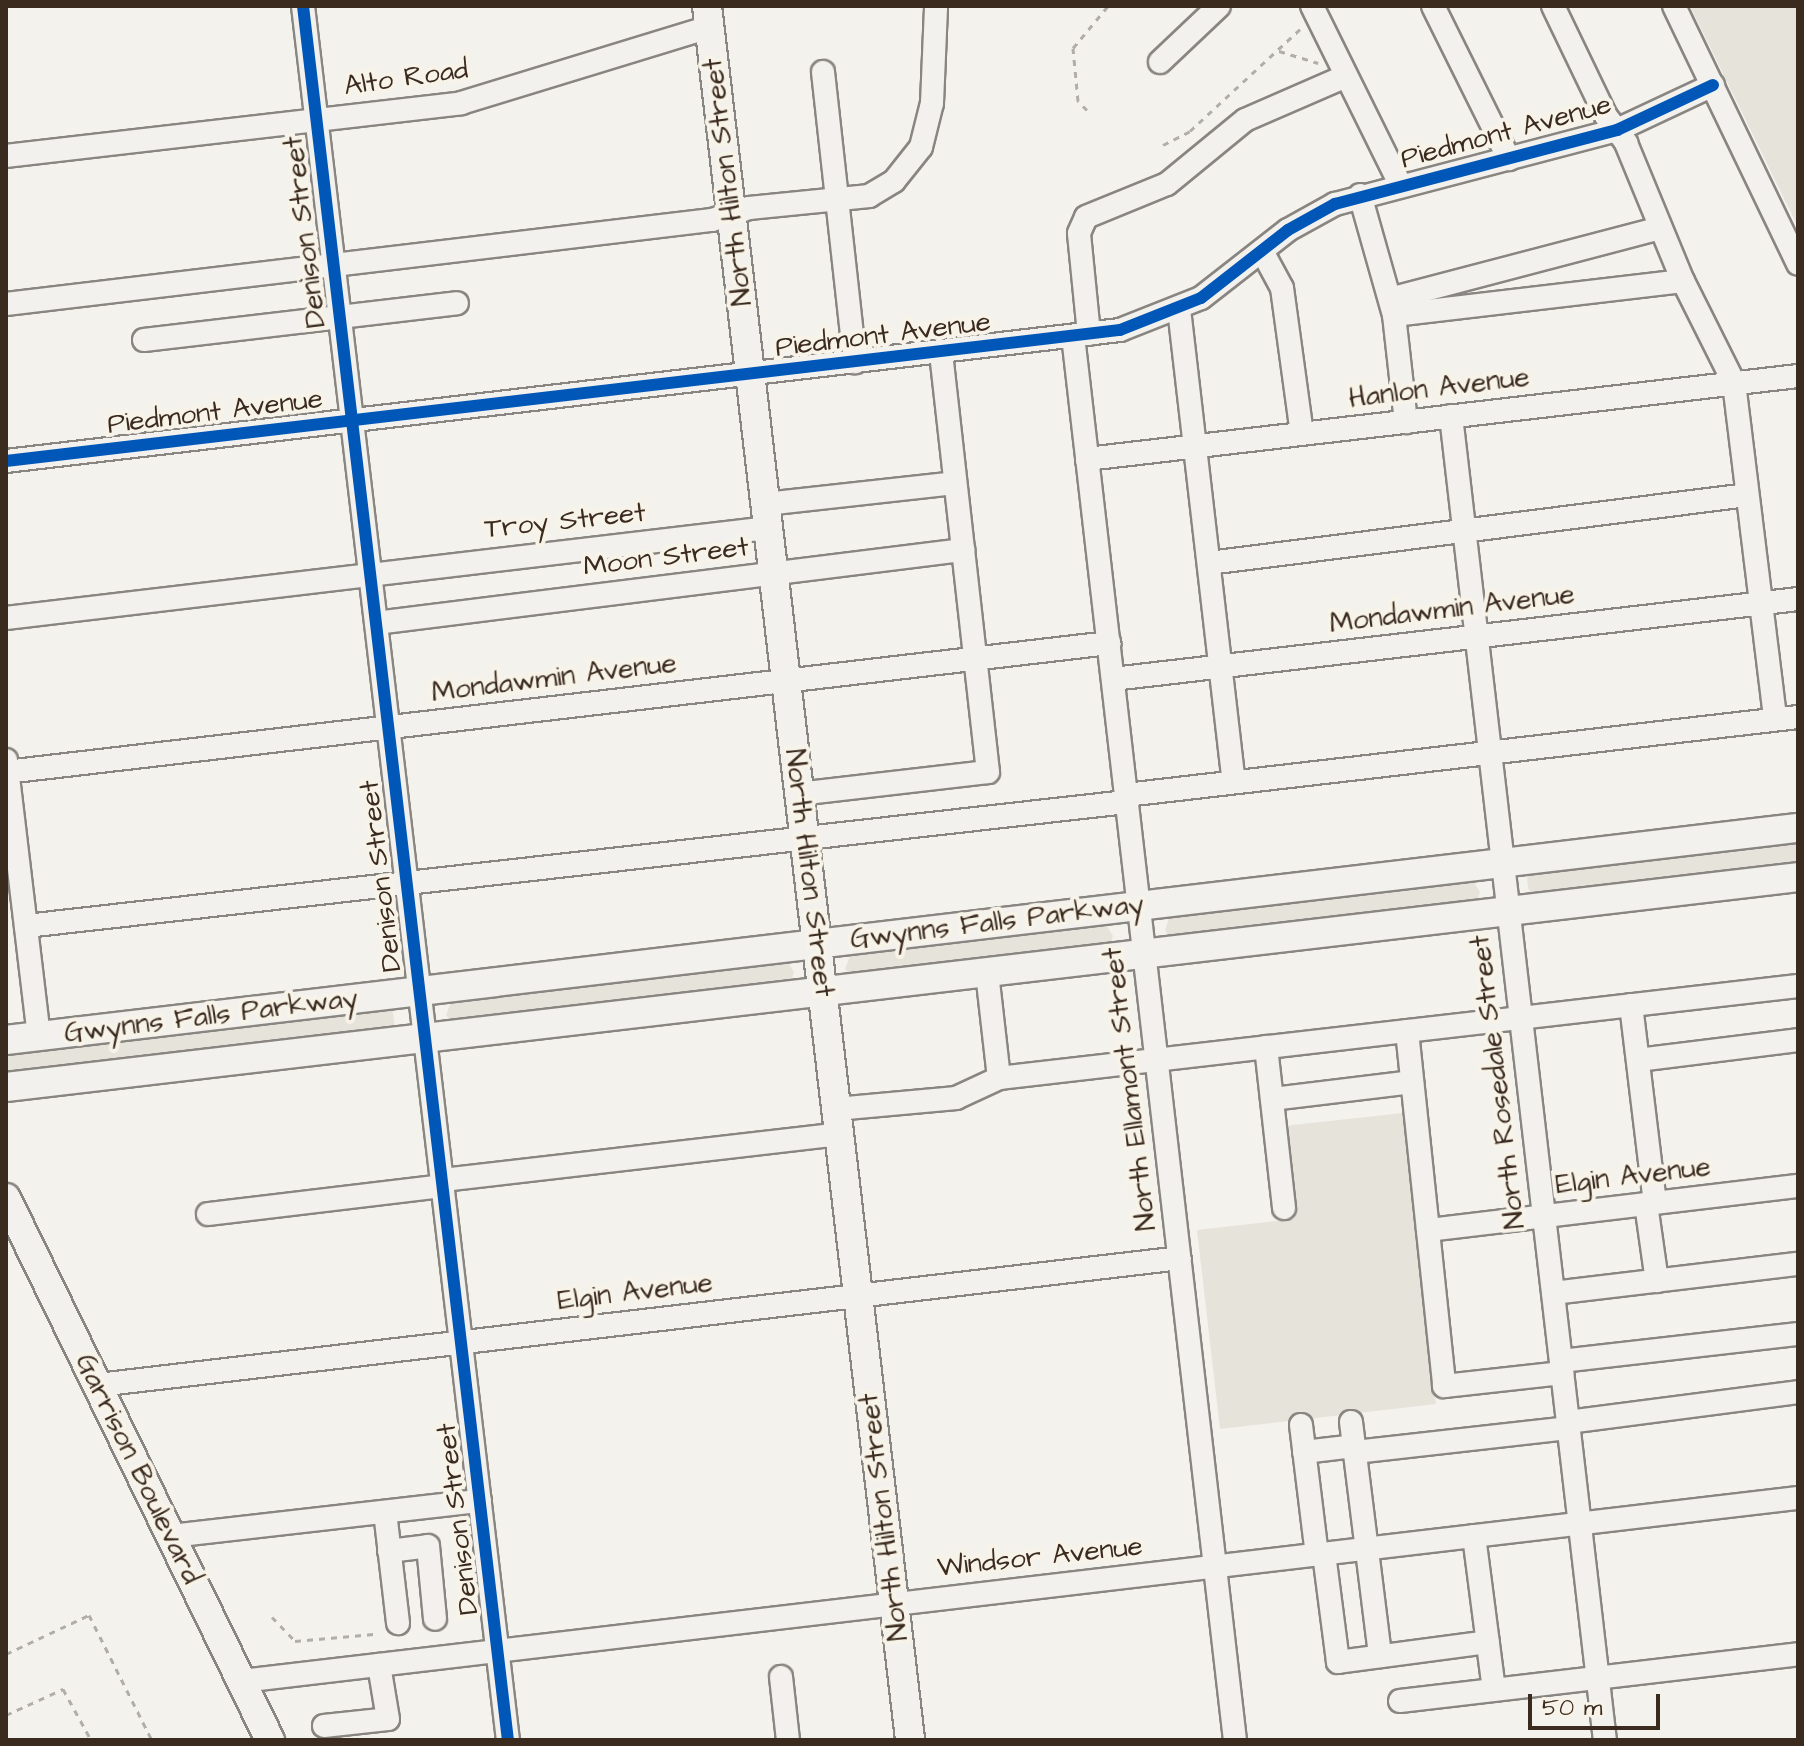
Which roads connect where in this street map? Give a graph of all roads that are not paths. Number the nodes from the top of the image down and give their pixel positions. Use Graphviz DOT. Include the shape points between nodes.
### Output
graph roads {
  1 [pos="303,6"];
  2 [pos="936,6"];
  3 [pos="1219,6"];
  4 [pos="1433,6"];
  5 [pos="1553,6"];
  6 [pos="1674,6"];
  7 [pos="1305,14"];
  8 [pos="708,16"];
  9 [pos="1160,62"];
  10 [pos="1338,71"];
  11 [pos="823,72"];
  12 [pos="1713,85"];
  13 [pos="316,120"];
  14 [pos="1617,130"];
  15 [pos="6,156"];
  16 [pos="1509,159"];
  17 [pos="1401,186"];
  18 [pos="1360,195"];
  19 [pos="837,199"];
  20 [pos="732,215"];
  21 [pos="1660,228"];
  22 [pos="1262,251"];
  23 [pos="1798,264"];
  24 [pos="334,265"];
  25 [pos="1683,281"];
  26 [pos="457,303"];
  27 [pos="6,304"];
  28 [pos="1392,307"];
  29 [pos="1179,309"];
  30 [pos="340,317"];
  31 [pos="1081,335"];
  32 [pos="144,340"];
  33 [pos="941,352"];
  34 [pos="855,362"];
  35 [pos="750,374"];
  36 [pos="1798,376"];
  37 [pos="1734,383"];
  38 [pos="1451,416"];
  39 [pos="352,421"];
  40 [pos="1406,422"];
  41 [pos="1302,434"];
  42 [pos="1195,447"];
  43 [pos="1087,459"];
  44 [pos="6,461"];
  45 [pos="955,483"];
  46 [pos="1747,495"];
  47 [pos="766,516"];
  48 [pos="1464,531"];
  49 [pos="963,550"];
  50 [pos="1209,563"];
  51 [pos="370,573"];
  52 [pos="773,574"];
  53 [pos="1798,599"];
  54 [pos="1761,603"];
  55 [pos="6,618"];
  56 [pos="376,623"];
  57 [pos="1476,636"];
  58 [pos="1109,643"];
  59 [pos="975,659"];
  60 [pos="1220,666"];
  61 [pos="1113,679"];
  62 [pos="786,681"];
  63 [pos="1798,717"];
  64 [pos="1775,719"];
  65 [pos="388,727"];
  66 [pos="1489,753"];
  67 [pos="6,768"];
  68 [pos="1234,782"];
  69 [pos="798,794"];
  70 [pos="1126,798"];
  71 [pos="1798,828"];
  72 [pos="803,839"];
  73 [pos="1503,863"];
  74 [pos="1798,877"];
  75 [pos="407,883"];
  76 [pos="1139,905"];
  77 [pos="1508,912"];
  78 [pos="26,926"];
  79 [pos="818,943"];
  80 [pos="1145,955"];
  81 [pos="987,972"];
  82 [pos="1798,986"];
  83 [pos="824,991"];
  84 [pos="419,992"];
  85 [pos="1631,1005"];
  86 [pos="1521,1017"];
  87 [pos="1407,1031"];
  88 [pos="39,1036"];
  89 [pos="425,1036"];
  90 [pos="6,1040"];
  91 [pos="1798,1040"];
  92 [pos="1266,1047"];
  93 [pos="1157,1059"];
  94 [pos="1638,1060"];
  95 [pos="999,1078"];
  96 [pos="1412,1082"];
  97 [pos="6,1087"];
  98 [pos="1272,1099"];
  99 [pos="837,1122"];
  100 [pos="443,1183"];
  101 [pos="1798,1186"];
  102 [pos="6,1198"];
  103 [pos="1650,1204"];
  104 [pos="1284,1208"];
  105 [pos="208,1214"];
  106 [pos="1544,1217"];
  107 [pos="1428,1230"];
  108 [pos="1180,1258"];
  109 [pos="1798,1264"];
  110 [pos="1657,1281"];
  111 [pos="1553,1293"];
  112 [pos="858,1296"];
  113 [pos="1798,1334"];
  114 [pos="462,1342"];
  115 [pos="1561,1367"];
  116 [pos="98,1385"];
  117 [pos="1798,1392"];
  118 [pos="1351,1422"];
  119 [pos="1301,1425"];
  120 [pos="1568,1425"];
  121 [pos="1354,1449"];
  122 [pos="1304,1452"];
  123 [pos="1798,1498"];
  124 [pos="480,1501"];
  125 [pos="385,1512"];
  126 [pos="1579,1524"];
  127 [pos="171,1536"];
  128 [pos="1474,1536"];
  129 [pos="1366,1549"];
  130 [pos="389,1551"];
  131 [pos="1320,1555"];
  132 [pos="1215,1567"];
  133 [pos="894,1604"];
  134 [pos="435,1619"];
  135 [pos="398,1623"];
  136 [pos="1488,1642"];
  137 [pos="498,1651"];
  138 [pos="1798,1654"];
  139 [pos="1380,1656"];
  140 [pos="379,1665"];
  141 [pos="781,1677"];
  142 [pos="1598,1678"];
  143 [pos="242,1681"];
  144 [pos="1494,1690"];
  145 [pos="1400,1701"];
  146 [pos="324,1726"];
  147 [pos="270,1740"];
  148 [pos="508,1740"];
  149 [pos="788,1740"];
  150 [pos="910,1740"];
  151 [pos="1235,1740"];
  152 [pos="1605,1740"];
  1 -- 13 [label="street, Denison Street"];
  2 -- 19 [label="street" via="932,103 921,147 878,193"];
  3 -- 9 [label="street"];
  4 -- 16 [label="street"];
  5 -- 14 [label="street"];
  6 -- 12 [label="street"];
  7 -- 10 [label="street"];
  8 -- 13 [label="street, Alto Road" via="486,97"];
  8 -- 20 [label="main road, North Hilton Street"];
  10 -- 17 [label="street"];
  10 -- 31 [label="street, North Ellamont Street" via="1245,120 1167,184 1086,217 1079,233"];
  11 -- 19 [label="street"];
  12 -- 14 [label="street, Piedmont Avenue"];
  12 -- 23 [label="street"];
  13 -- 15 [label="street, Alto Road"];
  13 -- 24 [label="street, Denison Street"];
  14 -- 16 [label="street, Piedmont Avenue"];
  14 -- 21 [label="street"];
  16 -- 17 [label="street, Piedmont Avenue"];
  17 -- 18 [label="street, Piedmont Avenue"];
  18 -- 22 [label="street, Piedmont Avenue" via="1313,214"];
  18 -- 28 [label="street"];
  19 -- 20 [label="street" via="749,208"];
  19 -- 34 [label="street"];
  20 -- 24 [label="street"];
  20 -- 35 [label="main road, North Hilton Street"];
  21 -- 25 [label="street"];
  21 -- 28 [label="street"];
  22 -- 29 [label="street, Piedmont Avenue" via="1222,285"];
  22 -- 41 [label="street" via="1282,288"];
  24 -- 27 [label="street"];
  24 -- 30 [label="street, Denison Street"];
  25 -- 28 [label="street"];
  25 -- 37 [label="street"];
  26 -- 30 [label="street"];
  28 -- 40 [label="street"];
  29 -- 31 [label="street, Piedmont Avenue" via="1120,330"];
  29 -- 42 [label="street"];
  30 -- 32 [label="street"];
  30 -- 39 [label="street, Denison Street"];
  31 -- 33 [label="street, Piedmont Avenue"];
  31 -- 43 [label="street, North Ellamont Street"];
  33 -- 34 [label="street, Piedmont Avenue"];
  33 -- 45 [label="street"];
  34 -- 35 [label="street, Piedmont Avenue"];
  35 -- 39 [label="street, Piedmont Avenue"];
  35 -- 47 [label="main road, North Hilton Street"];
  36 -- 37 [label="street, Hanlon Avenue"];
  37 -- 38 [label="street, Hanlon Avenue"];
  37 -- 46 [label="street"];
  38 -- 40 [label="street, Hanlon Avenue"];
  38 -- 48 [label="street, North Rosedale Street"];
  39 -- 44 [label="street, Piedmont Avenue"];
  39 -- 51 [label="street, Denison Street"];
  40 -- 41 [label="street, Hanlon Avenue"];
  41 -- 42 [label="street, Hanlon Avenue"];
  42 -- 43 [label="street, Hanlon Avenue"];
  42 -- 50 [label="street"];
  43 -- 58 [label="street, North Ellamont Street"];
  45 -- 47 [label="street, Troy Street"];
  45 -- 49 [label="street"];
  46 -- 48 [label="street"];
  46 -- 54 [label="street"];
  47 -- 51 [label="street, Troy Street"];
  47 -- 52 [label="main road, North Hilton Street"];
  48 -- 50 [label="street"];
  48 -- 57 [label="street, North Rosedale Street"];
  49 -- 52 [label="street, Moon Street"];
  49 -- 59 [label="street"];
  50 -- 60 [label="street"];
  51 -- 55 [label="street, Troy Street"];
  51 -- 56 [label="street, Denison Street"];
  52 -- 56 [label="street, Moon Street"];
  52 -- 62 [label="main road, North Hilton Street"];
  53 -- 54 [label="street, Mondawmin Avenue"];
  54 -- 57 [label="street, Mondawmin Avenue"];
  54 -- 64 [label="street"];
  56 -- 65 [label="street, Denison Street"];
  57 -- 60 [label="street, Mondawmin Avenue"];
  57 -- 66 [label="street, North Rosedale Street"];
  58 -- 59 [label="street, Mondawmin Avenue"];
  58 -- 61 [label="street, North Ellamont Street"];
  59 -- 62 [label="street, Mondawmin Avenue"];
  59 -- 69 [label="street" via="988,772"];
  60 -- 61 [label="street, Mondawmin Avenue"];
  60 -- 68 [label="street"];
  61 -- 70 [label="street, North Ellamont Street"];
  62 -- 65 [label="street, Mondawmin Avenue"];
  62 -- 69 [label="main road, North Hilton Street"];
  63 -- 64 [label="street"];
  64 -- 66 [label="street"];
  65 -- 67 [label="street, Mondawmin Avenue"];
  65 -- 75 [label="street, Denison Street"];
  66 -- 68 [label="street"];
  66 -- 73 [label="street, North Rosedale Street"];
  67 -- 78 [label="street"];
  68 -- 70 [label="street"];
  69 -- 72 [label="main road, North Hilton Street"];
  70 -- 72 [label="street"];
  70 -- 76 [label="street, North Ellamont Street"];
  71 -- 73 [label="main road, Gwynns Falls Parkway"];
  72 -- 75 [label="street"];
  72 -- 79 [label="main road, North Hilton Street"];
  73 -- 76 [label="main road, Gwynns Falls Parkway"];
  73 -- 77 [label="street, North Rosedale Street"];
  74 -- 77 [label="main road, Gwynns Falls Parkway"];
  75 -- 78 [label="street"];
  75 -- 84 [label="street, Denison Street"];
  76 -- 79 [label="main road, Gwynns Falls Parkway"];
  76 -- 80 [label="street, North Ellamont Street"];
  77 -- 80 [label="main road, Gwynns Falls Parkway"];
  77 -- 86 [label="street, North Rosedale Street"];
  78 -- 88 [label="street"];
  79 -- 83 [label="main road, North Hilton Street"];
  79 -- 84 [label="main road, Gwynns Falls Parkway"];
  80 -- 81 [label="main road, Gwynns Falls Parkway"];
  80 -- 93 [label="street, North Ellamont Street"];
  81 -- 83 [label="main road, Gwynns Falls Parkway"];
  81 -- 95 [label="street"];
  82 -- 85 [label="street"];
  83 -- 89 [label="main road, Gwynns Falls Parkway"];
  83 -- 99 [label="main road, North Hilton Street"];
  84 -- 88 [label="main road, Gwynns Falls Parkway"];
  84 -- 89 [label="street, Denison Street"];
  85 -- 86 [label="street"];
  85 -- 94 [label="street"];
  86 -- 87 [label="street"];
  86 -- 106 [label="street, North Rosedale Street"];
  87 -- 92 [label="street"];
  87 -- 96 [label="street"];
  88 -- 90 [label="main road, Gwynns Falls Parkway"];
  89 -- 97 [label="main road, Gwynns Falls Parkway"];
  89 -- 100 [label="street, Denison Street"];
  91 -- 94 [label="street"];
  92 -- 93 [label="street"];
  92 -- 98 [label="street"];
  93 -- 95 [label="street"];
  93 -- 108 [label="street, North Ellamont Street"];
  94 -- 103 [label="street"];
  95 -- 99 [label="street" via="956,1098"];
  96 -- 98 [label="street"];
  96 -- 107 [label="street"];
  98 -- 104 [label="street"];
  99 -- 100 [label="street"];
  99 -- 112 [label="main road, North Hilton Street"];
  100 -- 105 [label="street"];
  100 -- 114 [label="street, Denison Street"];
  101 -- 103 [label="street, Elgin Avenue"];
  102 -- 116 [label="main road, Garrison Boulevard"];
  103 -- 106 [label="street, Elgin Avenue"];
  103 -- 110 [label="street"];
  106 -- 107 [label="street, Elgin Avenue"];
  106 -- 111 [label="street, North Rosedale Street"];
  107 -- 115 [label="street" via="1444,1386"];
  108 -- 112 [label="street, Elgin Avenue"];
  108 -- 132 [label="street, North Ellamont Street"];
  109 -- 110 [label="street"];
  110 -- 111 [label="street"];
  111 -- 115 [label="street, North Rosedale Street"];
  112 -- 114 [label="street, Elgin Avenue"];
  112 -- 133 [label="main road, North Hilton Street"];
  113 -- 115 [label="street"];
  114 -- 116 [label="street, Elgin Avenue"];
  114 -- 124 [label="street, Denison Street"];
  115 -- 120 [label="street, North Rosedale Street"];
  116 -- 127 [label="main road, Garrison Boulevard"];
  117 -- 120 [label="street"];
  118 -- 121 [label="street"];
  119 -- 122 [label="street"];
  120 -- 121 [label="street"];
  120 -- 126 [label="street, North Rosedale Street"];
  121 -- 122 [label="street"];
  121 -- 129 [label="street"];
  122 -- 131 [label="street"];
  123 -- 126 [label="street, Windsor Avenue"];
  124 -- 125 [label="street"];
  124 -- 137 [label="street, Denison Street"];
  125 -- 127 [label="street"];
  125 -- 130 [label="street"];
  126 -- 128 [label="street, Windsor Avenue"];
  126 -- 142 [label="street, North Rosedale Street"];
  127 -- 143 [label="main road, Garrison Boulevard"];
  128 -- 129 [label="street, Windsor Avenue"];
  128 -- 136 [label="street"];
  129 -- 131 [label="street, Windsor Avenue"];
  129 -- 139 [label="street"];
  130 -- 134 [label="street" via="428,1546"];
  130 -- 135 [label="street"];
  131 -- 132 [label="street, Windsor Avenue"];
  131 -- 139 [label="street" via="1338,1662"];
  132 -- 133 [label="street, Windsor Avenue"];
  132 -- 151 [label="street, North Ellamont Street"];
  133 -- 137 [label="street, Windsor Avenue"];
  133 -- 150 [label="main road, North Hilton Street"];
  136 -- 139 [label="street"];
  136 -- 144 [label="street"];
  137 -- 140 [label="street, Windsor Avenue"];
  137 -- 148 [label="street, Denison Street"];
  138 -- 142 [label="street"];
  140 -- 143 [label="street, Windsor Avenue"];
  140 -- 146 [label="street" via="388,1719"];
  141 -- 149 [label="street"];
  142 -- 144 [label="street"];
  142 -- 152 [label="street, North Rosedale Street"];
  143 -- 147 [label="main road, Garrison Boulevard"];
  144 -- 145 [label="street"];
}
